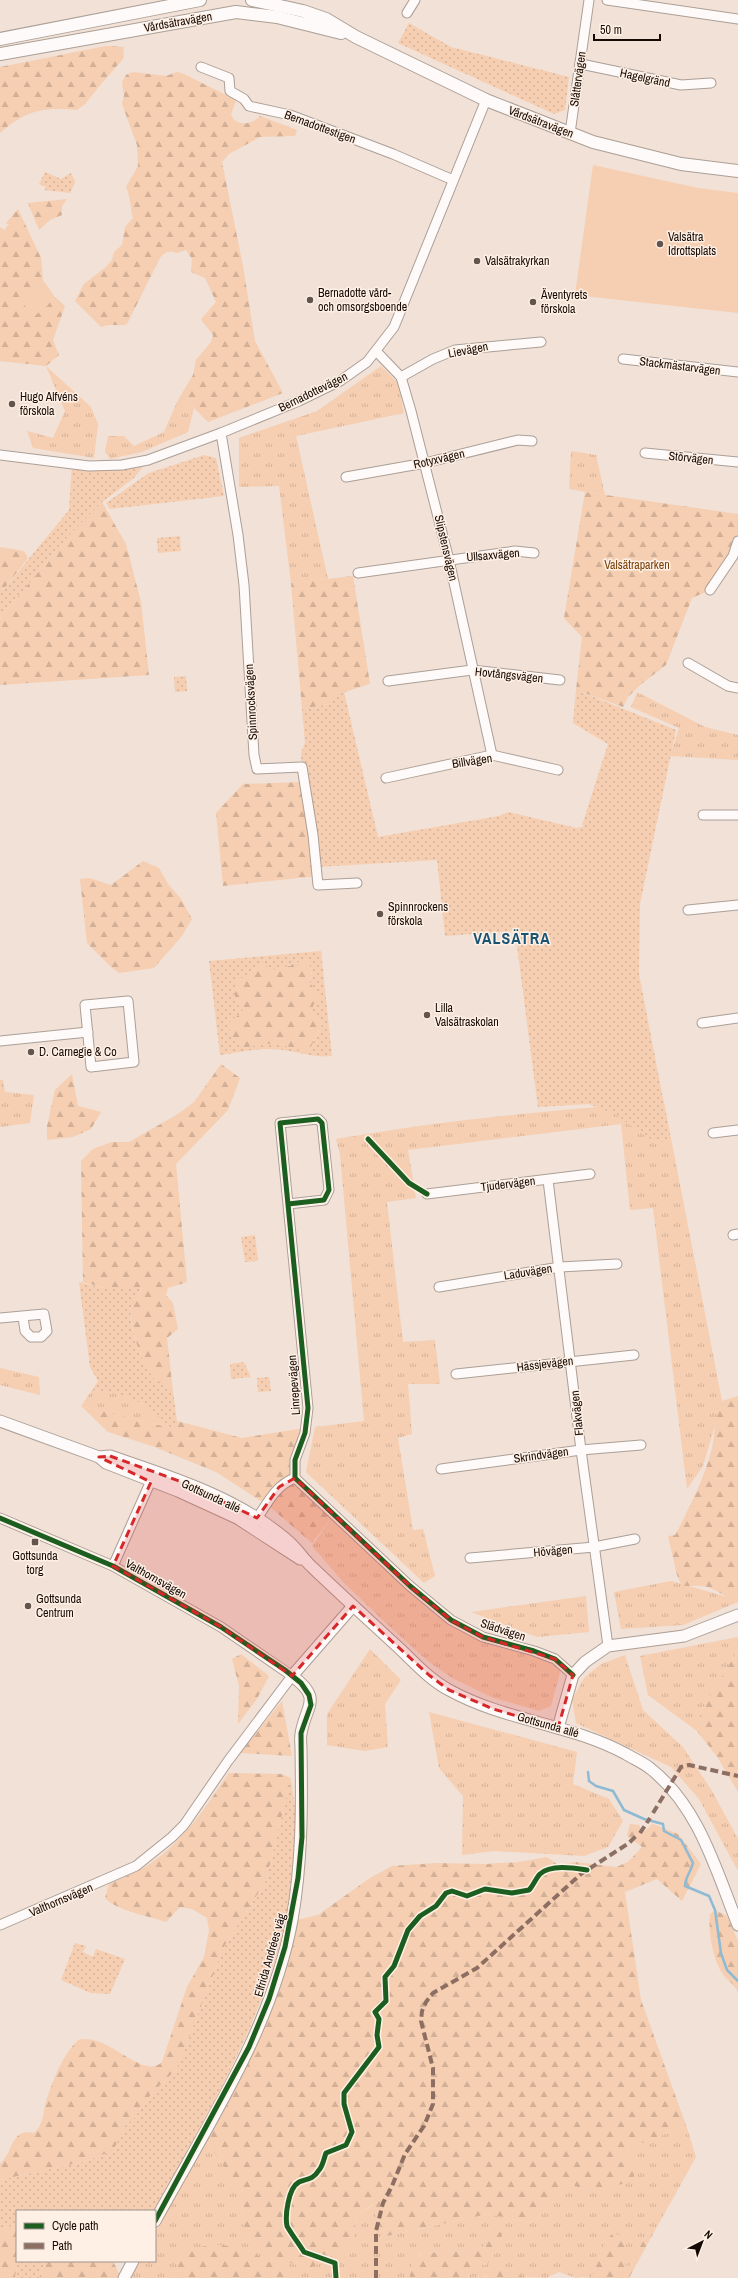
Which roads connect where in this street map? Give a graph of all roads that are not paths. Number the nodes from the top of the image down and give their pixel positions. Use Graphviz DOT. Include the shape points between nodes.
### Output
graph roads {
  1 [pos="200,0"];
  2 [pos="254,0"];
  3 [pos="415,0"];
  4 [pos="589,0"];
  5 [pos="608,0"];
  6 [pos="252,13"];
  7 [pos="407,13"];
  8 [pos="738,19"];
  9 [pos="356,37"];
  10 [pos="0,39"];
  11 [pos="0,54"];
  12 [pos="581,64"];
  13 [pos="201,67"];
  14 [pos="711,83"];
  15 [pos="486,100"];
  16 [pos="570,133"];
  17 [pos="738,171"];
  18 [pos="454,180"];
  19 [pos="541,342"];
  20 [pos="376,351"];
  21 [pos="623,359"];
  22 [pos="738,372"];
  23 [pos="401,377"];
  24 [pos="221,433"];
  25 [pos="532,440"];
  26 [pos="644,453"];
  27 [pos="0,455"];
  28 [pos="738,462"];
  29 [pos="425,463"];
  30 [pos="346,477"];
  31 [pos="738,541"];
  32 [pos="534,553"];
  33 [pos="449,560"];
  34 [pos="358,573"];
  35 [pos="710,590"];
  36 [pos="688,663"];
  37 [pos="472,670"];
  38 [pos="560,680"];
  39 [pos="388,681"];
  40 [pos="738,688"];
  41 [pos="492,755"];
  42 [pos="558,770"];
  43 [pos="386,778"];
  44 [pos="703,815"];
  45 [pos="738,815"];
  46 [pos="357,883"];
  47 [pos="738,905"];
  48 [pos="688,910"];
  49 [pos="738,1018"];
  50 [pos="702,1023"];
  51 [pos="88,1032"];
  52 [pos="0,1041"];
  53 [pos="738,1130"];
  54 [pos="713,1133"];
  55 [pos="590,1174"];
  56 [pos="548,1180"];
  57 [pos="426,1194"];
  58 [pos="288,1204"];
  59 [pos="617,1264"];
  60 [pos="560,1267"];
  61 [pos="439,1287"];
  62 [pos="23,1317"];
  63 [pos="0,1318"];
  64 [pos="634,1355"];
  65 [pos="571,1360"];
  66 [pos="456,1374"];
  67 [pos="0,1421"];
  68 [pos="641,1445"];
  69 [pos="581,1450"];
  70 [pos="442,1469"];
  71 [pos="153,1476"];
  72 [pos="295,1478"];
  73 [pos="0,1518"];
  74 [pos="254,1522"];
  75 [pos="635,1539"];
  76 [pos="594,1547"];
  77 [pos="470,1558"];
  78 [pos="113,1566"];
  79 [pos="353,1606"];
  80 [pos="738,1615"];
  81 [pos="608,1646"];
  82 [pos="573,1675"];
  83 [pos="292,1676"];
  84 [pos="558,1728"];
  85 [pos="738,1924"];
  86 [pos="0,1925"];
  87 [pos="156,2219"];
  88 [pos="132,2262"];
  89 [pos="124,2278"];
  1 -- 10 [label="main road, Vårdsätravägen"];
  2 -- 6 [label="main road"];
  2 -- 9 [label="main road, Vårdsätravägen" via="326,19"];
  3 -- 7 [label="street"];
  4 -- 12 [label="street, Slåttervägen"];
  5 -- 8 [label="street"];
  6 -- 9 [label="main road, Vårdsätravägen" via="277,16"];
  6 -- 11 [label="main road, Vårdsätravägen" via="209,16"];
  9 -- 15 [label="main road, Vårdsätravägen"];
  12 -- 14 [label="street, Hagelgränd" via="681,85"];
  12 -- 16 [label="street, Slåttervägen"];
  13 -- 18 [label="street, Bernadottestigen" via="229,78 230,92 244,99 249,106 290,115"];
  15 -- 16 [label="main road, Vårdsätravägen"];
  15 -- 18 [label="street, Bernadottevägen"];
  16 -- 17 [label="main road, Vårdsätravägen" via="593,142 681,164"];
  18 -- 20 [label="street, Bernadottevägen" via="394,327"];
  19 -- 23 [label="street, Lievägen" via="455,350"];
  20 -- 23 [label="street, Slipstensvägen"];
  20 -- 24 [label="street, Bernadottevägen" via="367,362 340,381"];
  21 -- 22 [label="street, Stackmästarvägen"];
  23 -- 29 [label="street, Slipstensvägen"];
  24 -- 27 [label="street, Bernadottevägen" via="148,460 122,465 89,466"];
  24 -- 46 [label="street, Spinnrocksvägen" via="243,572 254,755 257,769 302,767 302,782 313,835 318,885"];
  25 -- 29 [label="street, Rotyxvägen" via="518,440"];
  26 -- 28 [label="street, Störvägen"];
  29 -- 30 [label="street, Rotyxvägen"];
  29 -- 33 [label="street, Slipstensvägen"];
  31 -- 35 [label="street" via="733,556"];
  32 -- 33 [label="street, Ullsaxvägen" via="515,551"];
  33 -- 34 [label="street, Ullsaxvägen"];
  33 -- 37 [label="street, Slipstensvägen"];
  36 -- 40 [label="street" via="728,686"];
  37 -- 38 [label="street, Hovtångsvägen"];
  37 -- 39 [label="street, Hovtångsvägen"];
  37 -- 41 [label="street, Slipstensvägen"];
  41 -- 42 [label="street, Billvägen"];
  41 -- 43 [label="street, Billvägen"];
  44 -- 45 [label="street"];
  47 -- 48 [label="street"];
  49 -- 50 [label="street"];
  51 -- 51 [label="street" via="85,1006 128,1001 134,1062 91,1067"];
  51 -- 52 [label="street"];
  53 -- 54 [label="street"];
  55 -- 56 [label="street, Tjudervägen"];
  56 -- 57 [label="street, Tjudervägen"];
  56 -- 60 [label="street, Flakvägen"];
  58 -- 58 [label="street, Linrepevägen" via="280,1123 318,1119 322,1123 329,1190 324,1200"];
  58 -- 72 [label="street, Linrepevägen" via="308,1408 305,1433 295,1460"];
  59 -- 60 [label="street, Laduvägen"];
  60 -- 61 [label="street, Laduvägen"];
  60 -- 65 [label="street, Flakvägen"];
  62 -- 63 [label="street"];
  64 -- 65 [label="street, Hässjevägen"];
  65 -- 66 [label="street, Hässjevägen"];
  65 -- 69 [label="street, Flakvägen"];
  67 -- 71 [label="street, Gottsunda allé" via="99,1457 106,1463"];
  68 -- 69 [label="street, Skrindvägen"];
  69 -- 70 [label="street, Skrindvägen"];
  69 -- 76 [label="street, Flakvägen"];
  71 -- 74 [label="street, Gottsunda allé" via="178,1491"];
  71 -- 78 [label="street"];
  72 -- 74 [label="street" via="279,1487"];
  72 -- 82 [label="street, Slädvägen" via="410,1586 458,1623 483,1637 556,1659"];
  73 -- 78 [label="street, Valthornsvägen"];
  74 -- 79 [label="street, Gottsunda allé" via="285,1539 298,1550 308,1564"];
  75 -- 76 [label="street, Hövägen"];
  76 -- 77 [label="street, Hövägen"];
  76 -- 81 [label="street, Flakvägen"];
  78 -- 83 [label="street, Valthornsvägen" via="222,1627"];
  79 -- 83 [label="street, Valthornsvägen"];
  79 -- 84 [label="street, Gottsunda allé" via="449,1690 493,1709"];
  80 -- 81 [label="street" via="684,1636"];
  81 -- 82 [label="street" via="585,1662"];
  82 -- 84 [label="street"];
  83 -- 86 [label="street, Valthornsvägen" via="184,1825 172,1837 136,1866"];
  83 -- 87 [label="street, Elfrida Andrées väg" via="304,1687 311,1705 301,1733 302,1837 294,1906 286,1947 269,1999 249,2047"];
  84 -- 85 [label="street, Gottsunda allé" via="609,1745 650,1768 670,1787 700,1831"];
  88 -- 89 [label="street"];
}
